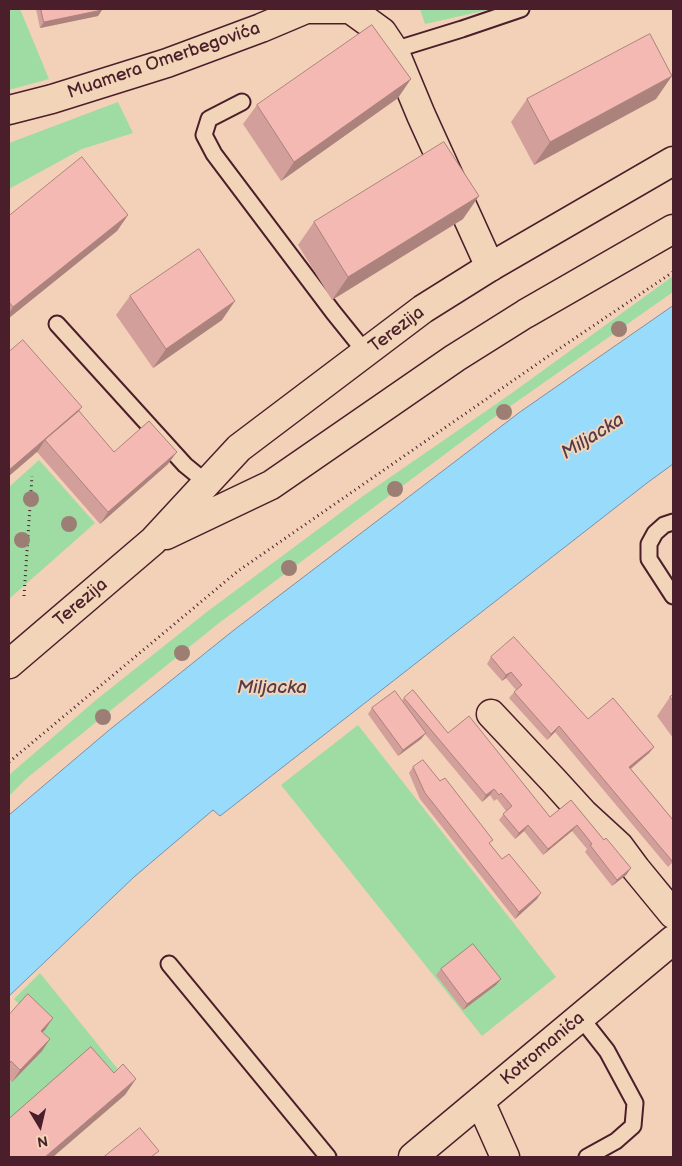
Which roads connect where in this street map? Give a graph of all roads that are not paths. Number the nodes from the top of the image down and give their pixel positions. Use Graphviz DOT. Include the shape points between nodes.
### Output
graph roads {
  1 [pos="521,9"];
  2 [pos="394,50"];
  3 [pos="242,102"];
  4 [pos="9,110"];
  5 [pos="673,161"];
  6 [pos="673,229"];
  7 [pos="490,267"];
  8 [pos="57,324"];
  9 [pos="366,353"];
  10 [pos="206,483"];
  11 [pos="673,522"];
  12 [pos="153,542"];
  13 [pos="673,596"];
  14 [pos="9,664"];
  15 [pos="491,714"];
  16 [pos="673,914"];
  17 [pos="673,940"];
  18 [pos="169,964"];
  19 [pos="581,1018"];
  20 [pos="480,1101"];
  21 [pos="328,1157"];
  22 [pos="413,1157"];
  23 [pos="505,1157"];
  24 [pos="587,1157"];
  1 -- 2 [label="lane"];
  2 -- 4 [label="main road, Muamera Omerbegovića" via="382,32 350,10 306,9 167,63"];
  2 -- 7 [label="main road, Muamera Omerbegovića"];
  3 -- 9 [label="lane" via="209,119 204,135 214,154"];
  5 -- 7 [label="main road, Terezija"];
  6 -- 12 [label="main road, Terezija" via="455,358 271,485"];
  7 -- 9 [label="main road, Terezija" via="423,309"];
  8 -- 10 [label="lane" via="185,465"];
  9 -- 10 [label="main road, Terezija" via="239,448"];
  10 -- 12 [label="main road, Terezija"];
  11 -- 13 [label="lane" via="655,533 649,544 649,559"];
  12 -- 14 [label="main road, Terezija"];
  15 -- 16 [label="main road" via="619,846"];
  17 -- 19 [label="main road, Kotromanića"];
  18 -- 21 [label="lane"];
  19 -- 20 [label="main road, Kotromanića"];
  19 -- 24 [label="lane" via="607,1051 635,1103 634,1126 616,1141"];
  20 -- 22 [label="main road, Kotromanića"];
  20 -- 23 [label="main road"];
}
